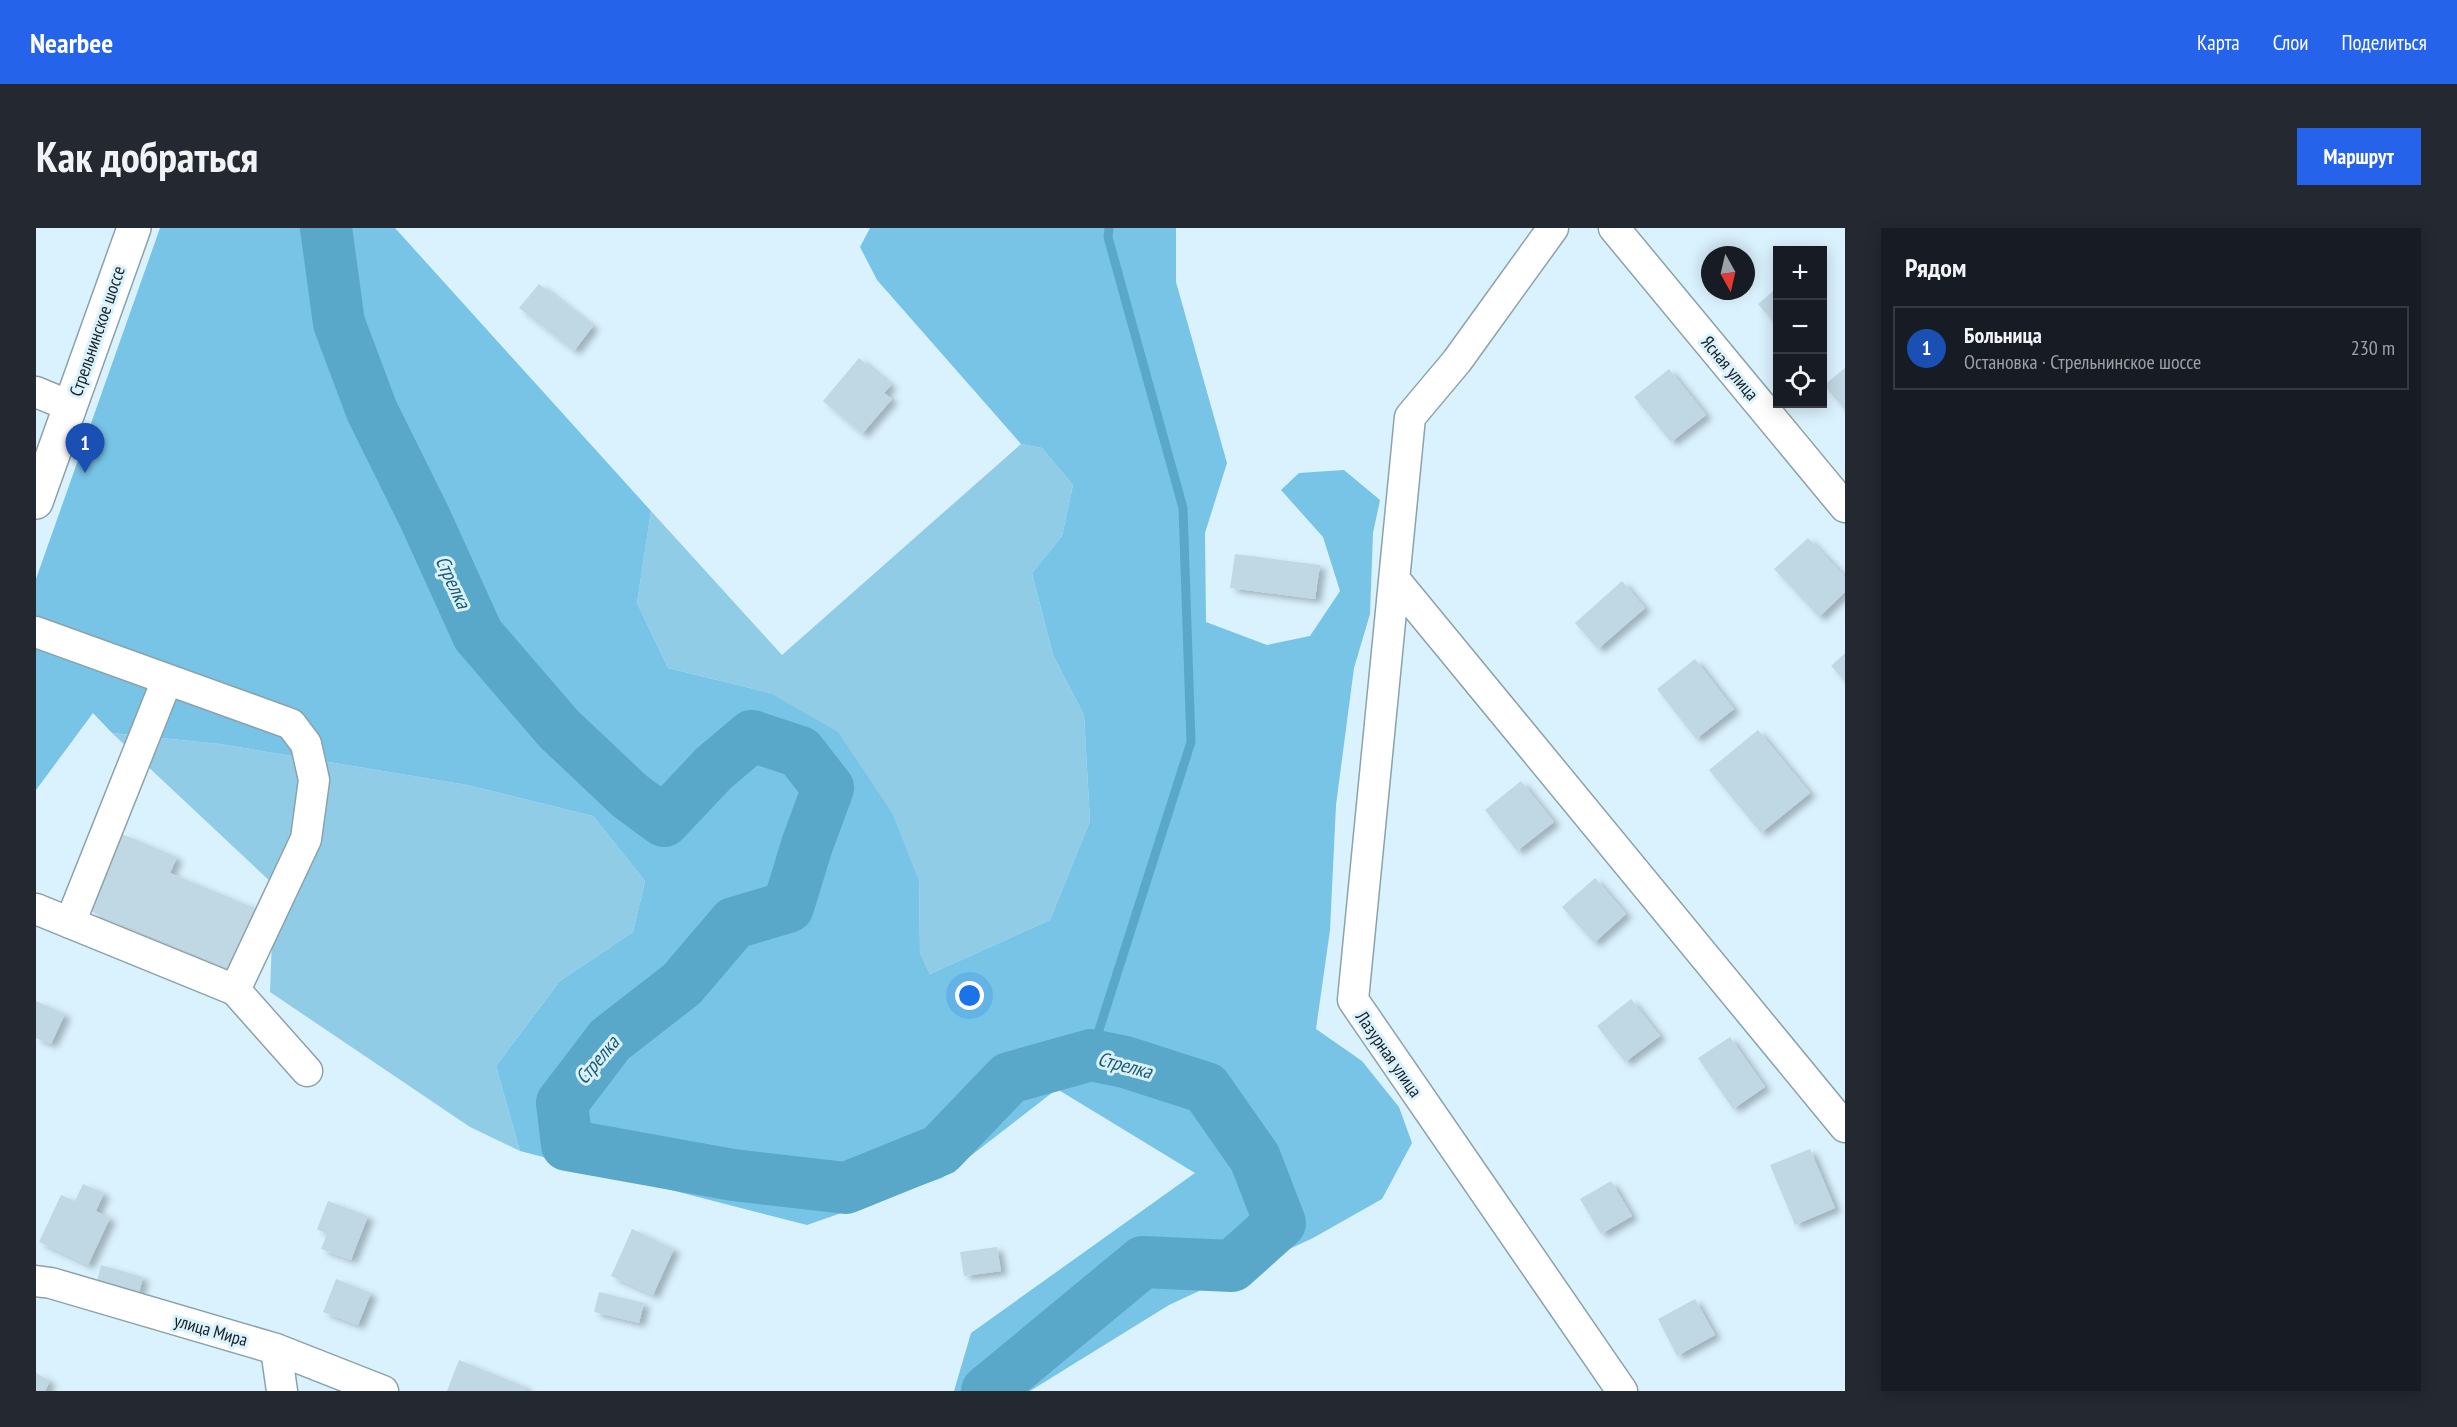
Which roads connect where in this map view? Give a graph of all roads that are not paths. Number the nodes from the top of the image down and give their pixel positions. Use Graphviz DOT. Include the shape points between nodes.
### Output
graph roads {
  1 [pos="134,228"];
  2 [pos="1553,228"];
  3 [pos="1614,228"];
  4 [pos="36,392"];
  5 [pos="70,406"];
  6 [pos="36,502"];
  7 [pos="1845,507"];
  8 [pos="1394,583"];
  9 [pos="36,632"];
  10 [pos="167,680"];
  11 [pos="36,909"];
  12 [pos="70,923"];
  13 [pos="235,990"];
  14 [pos="307,1071"];
  15 [pos="1845,1127"];
  16 [pos="36,1281"];
  17 [pos="276,1349"];
  18 [pos="282,1391"];
  19 [pos="383,1391"];
  20 [pos="1622,1391"];
  1 -- 5 [label="main road, Стрельнинское шоссе"];
  2 -- 8 [label="street, Лазурная улица" via="1457,361 1410,417"];
  3 -- 7 [label="street, Ясная улица"];
  4 -- 5 [label="street"];
  5 -- 6 [label="main road, Стрельнинское шоссе"];
  8 -- 15 [label="street"];
  8 -- 20 [label="street, Лазурная улица" via="1353,1000"];
  9 -- 10 [label="street"];
  10 -- 12 [label="street"];
  10 -- 13 [label="street" via="291,724 306,744 314,780 306,839"];
  11 -- 12 [label="street"];
  12 -- 13 [label="street"];
  13 -- 14 [label="street"];
  16 -- 17 [label="street, улица Мира"];
  17 -- 18 [label="street"];
  17 -- 19 [label="street, улица Мира"];
}
